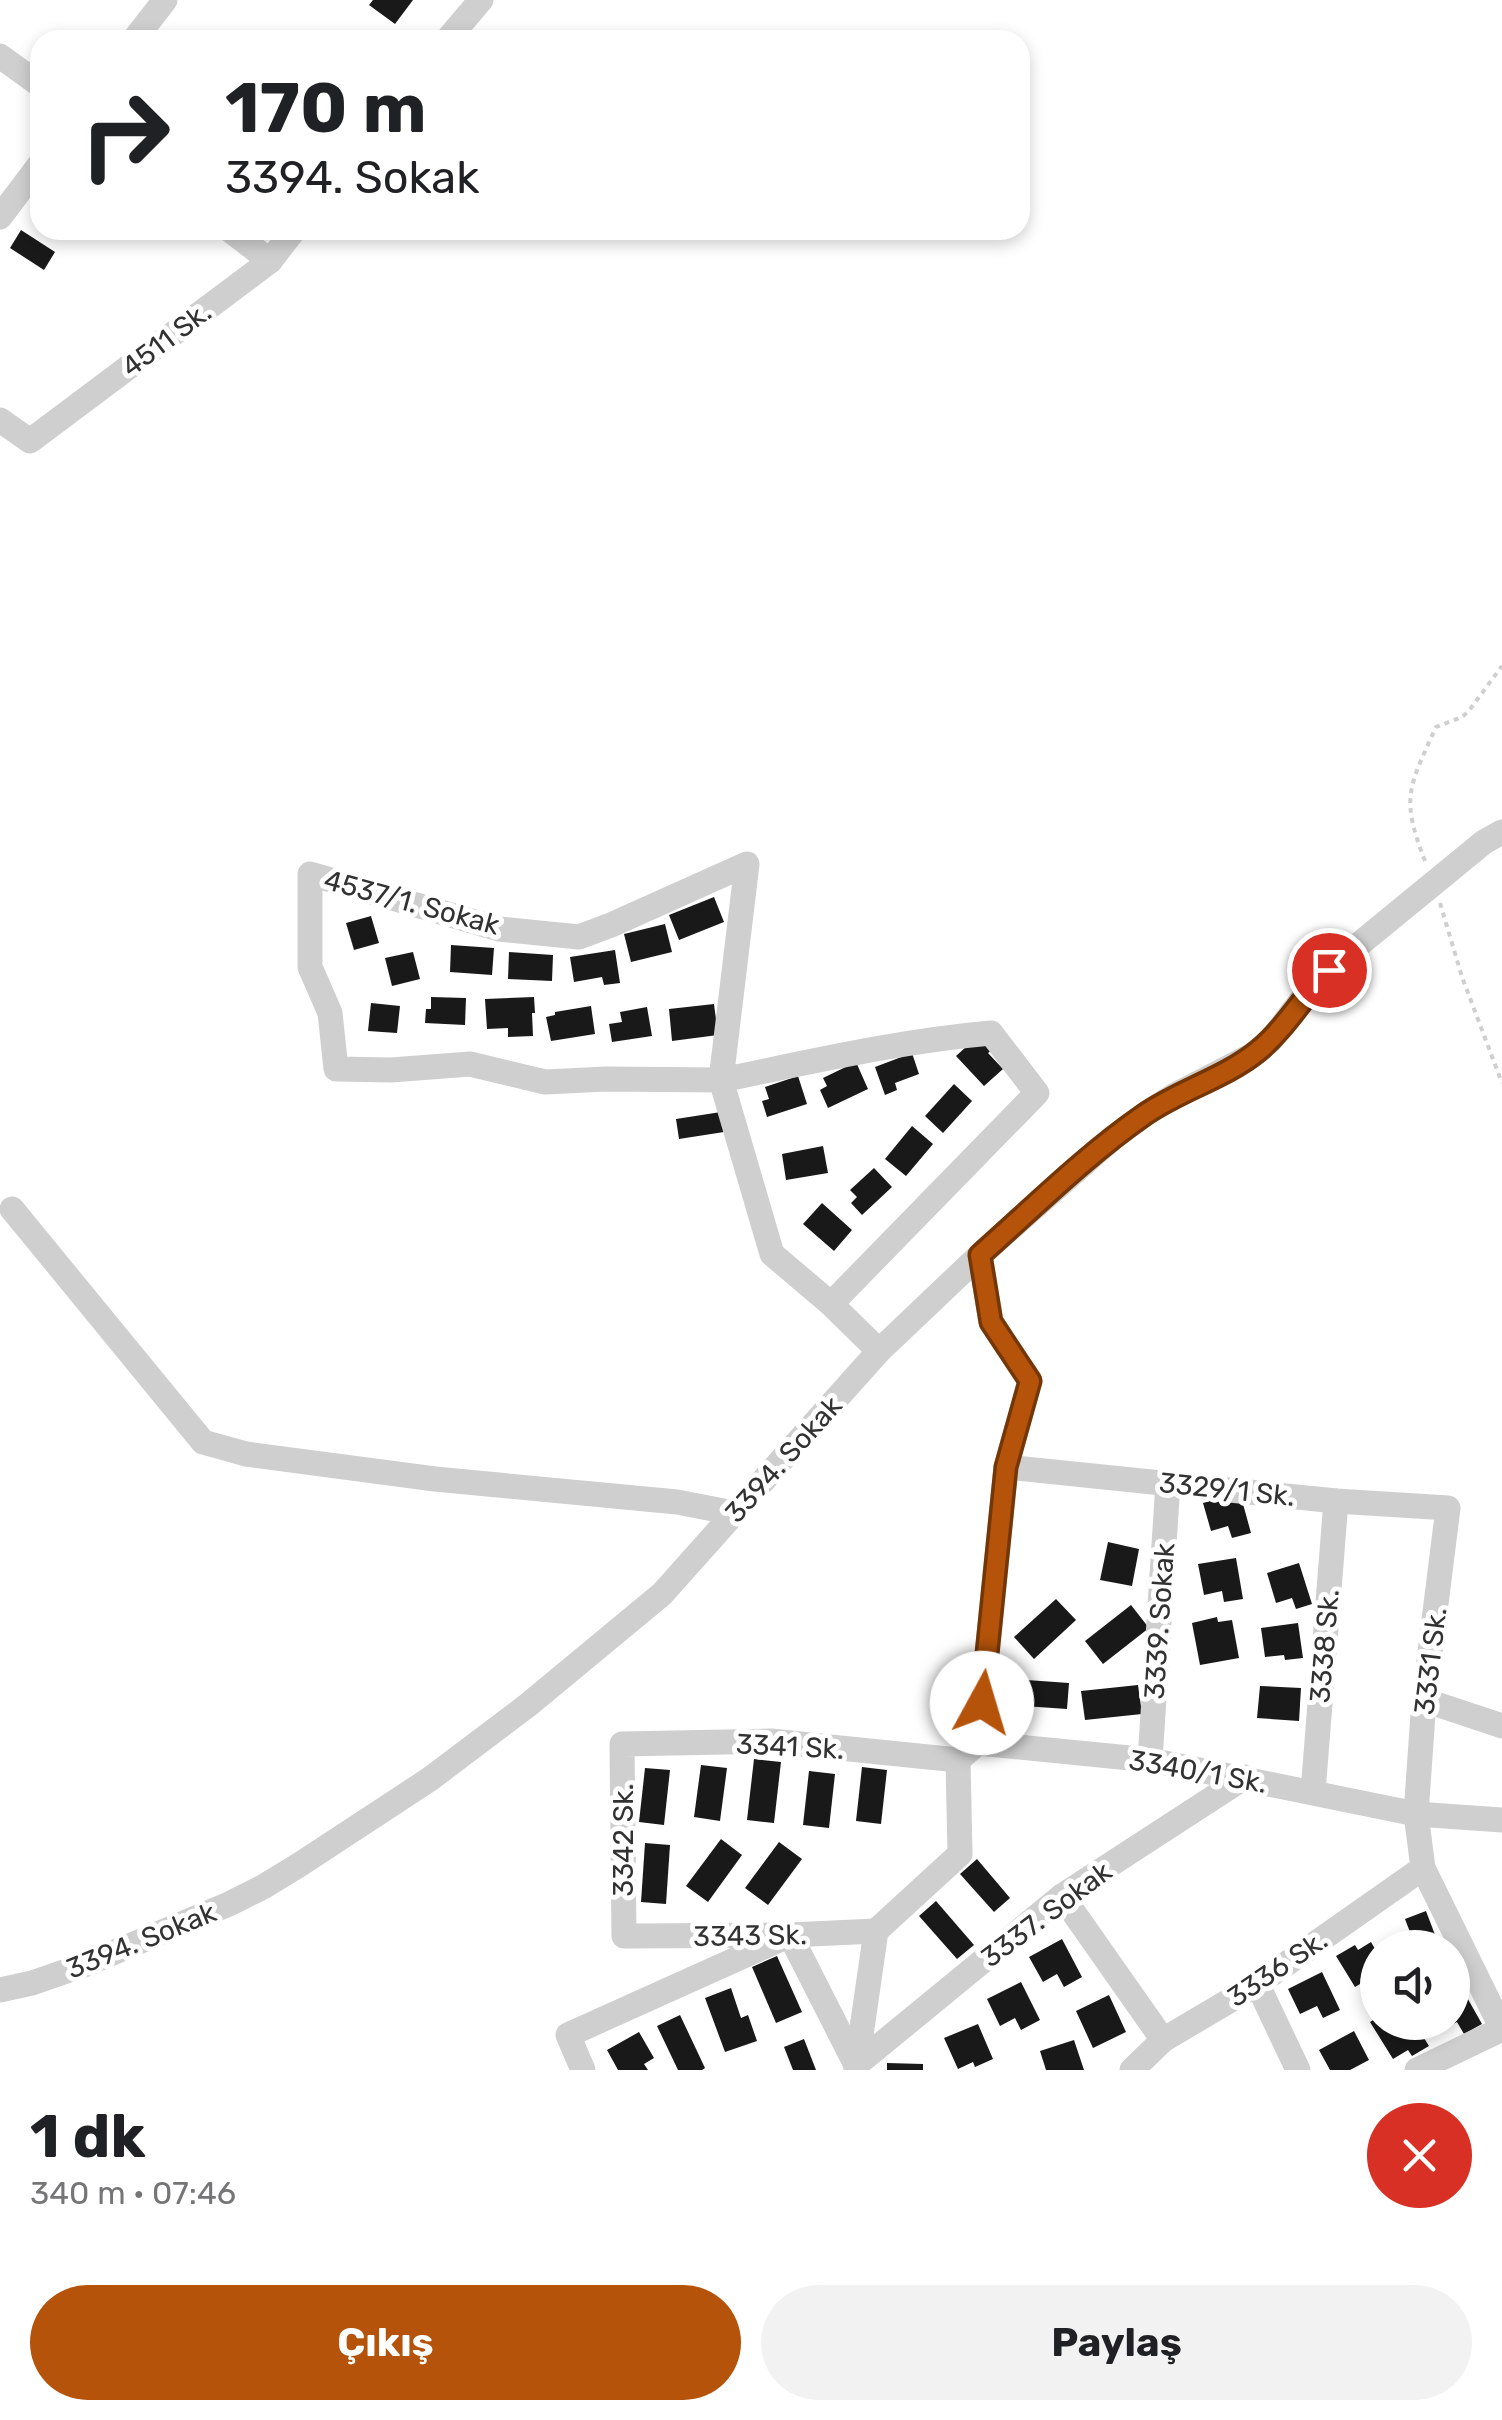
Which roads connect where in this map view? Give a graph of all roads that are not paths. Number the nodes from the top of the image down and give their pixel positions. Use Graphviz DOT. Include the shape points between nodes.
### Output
graph roads {
  1 [pos="165,0"];
  2 [pos="469,4"];
  3 [pos="142,30"];
  4 [pos="453,30"];
  5 [pos="0,56"];
  6 [pos="30,78"];
  7 [pos="30,177"];
  8 [pos="0,217"];
  9 [pos="243,240"];
  10 [pos="286,240"];
  11 [pos="270,261"];
  12 [pos="0,420"];
  13 [pos="1502,832"];
  14 [pos="720,1080"];
  15 [pos="4,1211"];
  16 [pos="980,1255"];
  17 [pos="830,1304"];
  18 [pos="879,1351"];
  19 [pos="1006,1467"];
  20 [pos="1168,1483"];
  21 [pos="1336,1500"];
  22 [pos="1448,1508"];
  23 [pos="734,1513"];
  24 [pos="1424,1700"];
  25 [pos="1502,1726"];
  26 [pos="622,1744"];
  27 [pos="968,1751"];
  28 [pos="1150,1760"];
  29 [pos="1245,1777"];
  30 [pos="1313,1792"];
  31 [pos="1416,1814"];
  32 [pos="1502,1820"];
  33 [pos="1424,1868"];
  34 [pos="1062,1896"];
  35 [pos="876,1931"];
  36 [pos="790,1935"];
  37 [pos="624,1936"];
  38 [pos="1256,1985"];
  39 [pos="0,1990"];
  40 [pos="1502,2029"];
  41 [pos="1163,2040"];
  42 [pos="856,2068"];
  43 [pos="584,2070"];
  44 [pos="1132,2070"];
  45 [pos="1298,2070"];
  46 [pos="1417,2070"];
  1 -- 3 [label="street"];
  2 -- 4 [label="street"];
  5 -- 6 [label="street"];
  7 -- 8 [label="street"];
  9 -- 11 [label="street"];
  10 -- 11 [label="street, 4511 Sk."];
  11 -- 12 [label="street, 4511 Sk." via="30,442"];
  13 -- 16 [label="street, 3394. Sokak" via="1329,970 1254,1054 1147,1113"];
  14 -- 14 [label="street, 4537/1. Sokak" via="545,1082 470,1064 336,1069 330,1013 310,967 310,874 499,928 578,937 747,864"];
  14 -- 17 [label="street, 4537/1. Sokak" via="772,1254"];
  14 -- 17 [label="street, 4537/1. Sokak" via="991,1033 1037,1093"];
  15 -- 23 [label="street" via="204,1442 246,1454"];
  16 -- 18 [label="street, 3394. Sokak"];
  16 -- 19 [label="street" via="991,1322 1030,1381"];
  17 -- 18 [label="street"];
  18 -- 23 [label="street, 3394. Sokak"];
  19 -- 20 [label="street, 3329/1 Sk."];
  19 -- 27 [label="street"];
  20 -- 21 [label="street, 3329/1 Sk."];
  20 -- 28 [label="street, 3339. Sokak"];
  21 -- 22 [label="street, 3329/1 Sk."];
  21 -- 30 [label="street, 3338 Sk."];
  22 -- 24 [label="street, 3331 Sk."];
  23 -- 39 [label="street, 3394. Sokak" via="662,1594 528,1705 300,1866 84,1965"];
  24 -- 25 [label="street"];
  24 -- 31 [label="street, 3331 Sk."];
  26 -- 27 [label="street, 3341 Sk." via="772,1742"];
  26 -- 37 [label="street, 3342 Sk."];
  27 -- 28 [label="street, 3340/1 Sk."];
  27 -- 35 [label="street" via="960,1854"];
  28 -- 29 [label="street, 3340/1 Sk."];
  29 -- 30 [label="street, 3340/1 Sk."];
  29 -- 34 [label="street, 3337. Sokak"];
  30 -- 31 [label="street, 3340/1 Sk."];
  31 -- 32 [label="street, 3340/1 Sk."];
  31 -- 33 [label="street, 3331 Sk."];
  33 -- 38 [label="street, 3336 Sk."];
  33 -- 40 [label="street, 3331 Sk."];
  34 -- 41 [label="street"];
  34 -- 42 [label="street, 3337. Sokak"];
  35 -- 36 [label="street, 3343 Sk."];
  35 -- 42 [label="street"];
  36 -- 37 [label="street, 3343 Sk."];
  36 -- 42 [label="street"];
  36 -- 43 [label="street" via="568,2034"];
  38 -- 41 [label="street, 3336 Sk."];
  38 -- 45 [label="street"];
  40 -- 46 [label="street"];
  41 -- 44 [label="street, 3336 Sk."];
}
